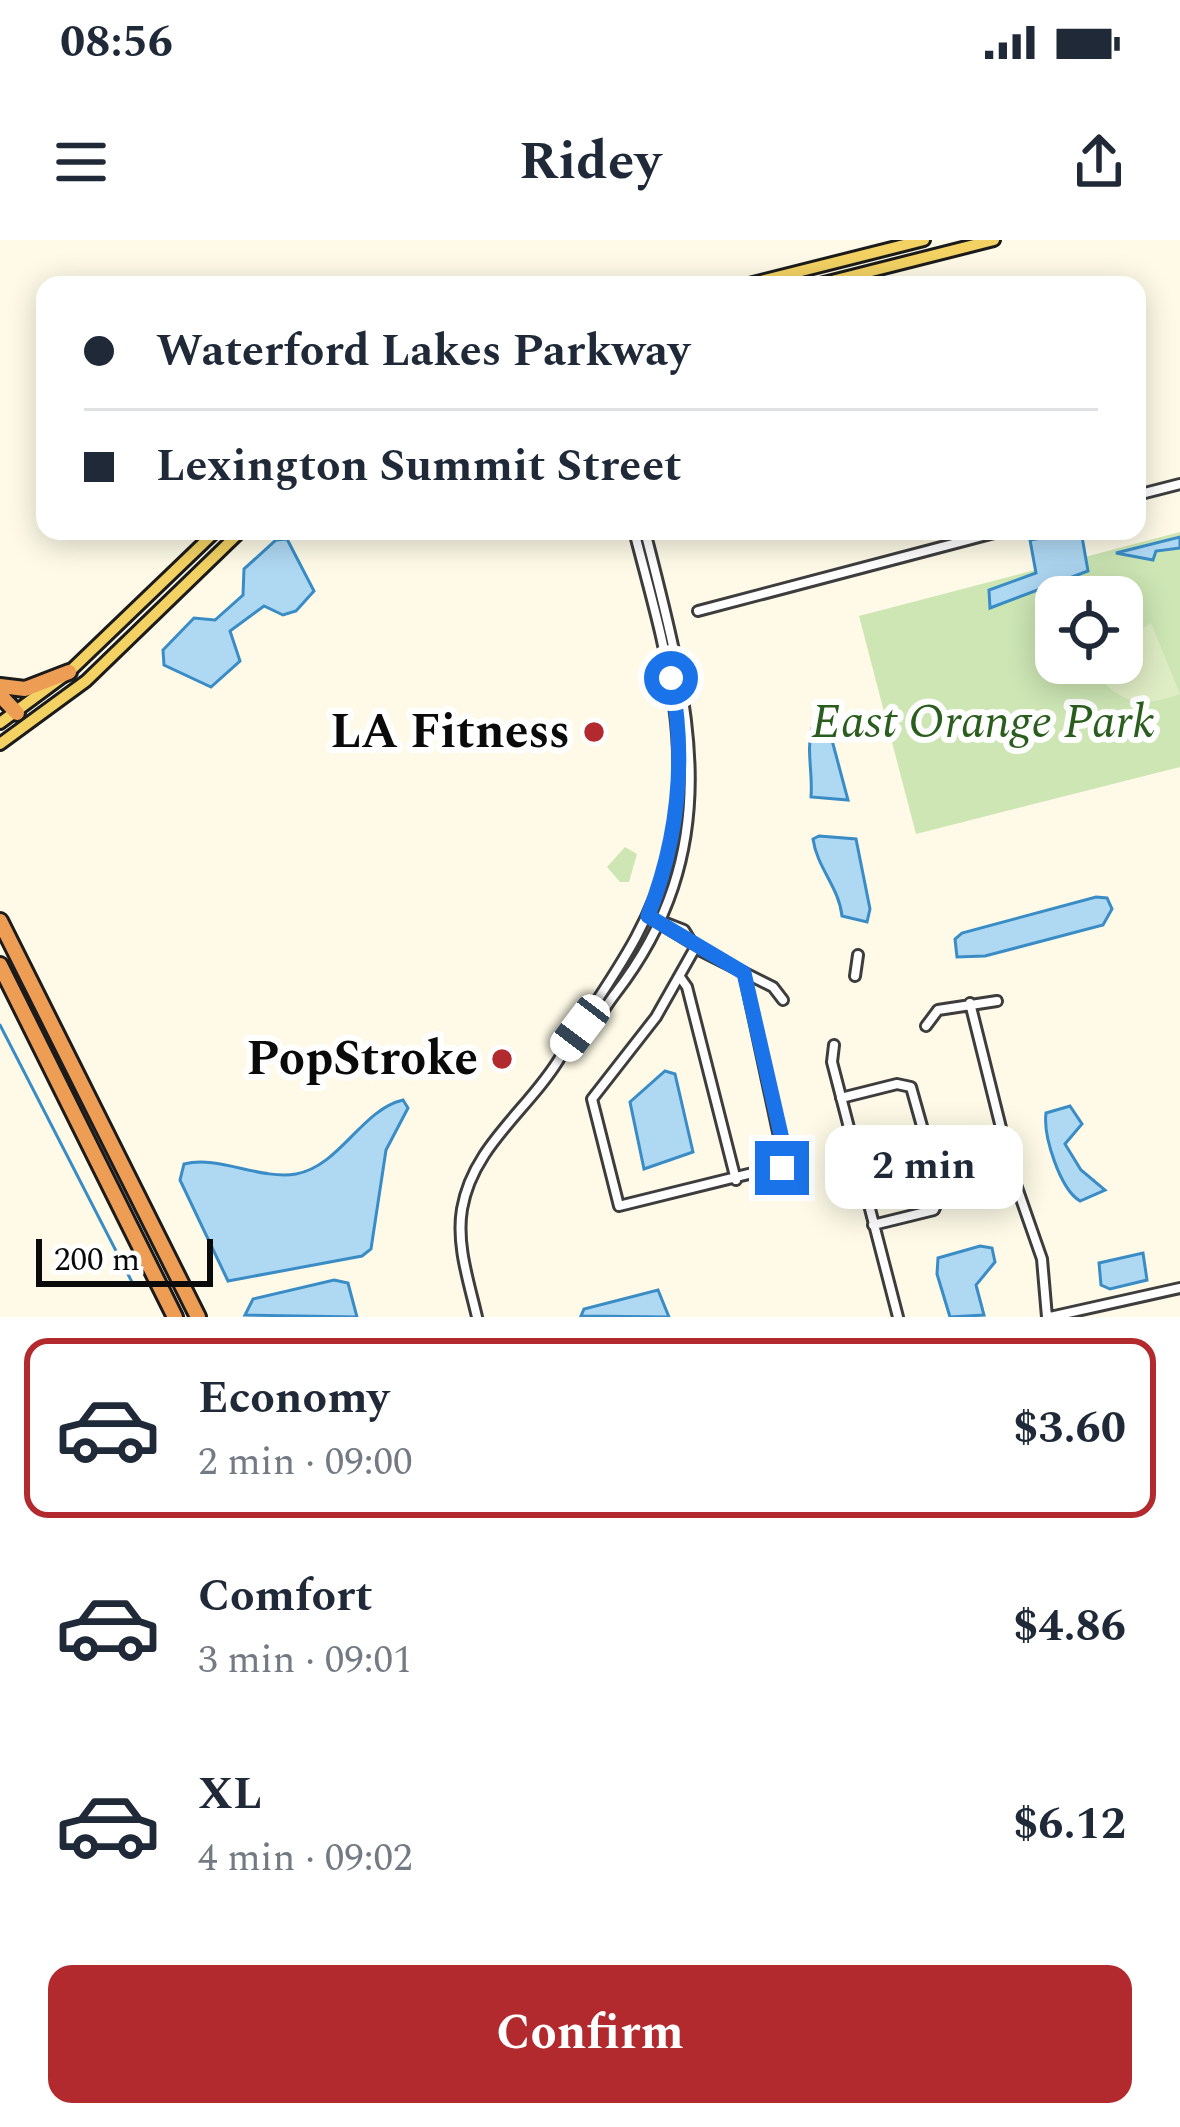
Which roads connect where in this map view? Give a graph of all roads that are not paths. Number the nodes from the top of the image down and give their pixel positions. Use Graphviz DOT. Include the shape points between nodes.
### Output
graph roads {
  1 [pos="923,240"];
  2 [pos="994,240"];
  3 [pos="929,257"];
  4 [pos="782,276"];
  5 [pos="852,276"];
  6 [pos="1180,484"];
  7 [pos="1146,493"];
  8 [pos="206,540"];
  9 [pos="232,540"];
  10 [pos="636,540"];
  11 [pos="648,540"];
  12 [pos="968,540"];
  13 [pos="187,558"];
  14 [pos="198,572"];
  15 [pos="698,611"];
  16 [pos="69,672"];
  17 [pos="0,686"];
  18 [pos="0,695"];
  19 [pos="15,714"];
  20 [pos="0,723"];
  21 [pos="26,728"];
  22 [pos="0,744"];
  23 [pos="680,770"];
  24 [pos="691,770"];
  25 [pos="648,916"];
  26 [pos="0,921"];
  27 [pos="659,922"];
  28 [pos="694,946"];
  29 [pos="858,955"];
  30 [pos="0,965"];
  31 [pos="744,973"];
  32 [pos="855,976"];
  33 [pos="680,977"];
  34 [pos="784,1000"];
  35 [pos="997,1001"];
  36 [pos="970,1003"];
  37 [pos="926,1026"];
  38 [pos="835,1045"];
  39 [pos="562,1055"];
  40 [pos="841,1098"];
  41 [pos="736,1180"];
  42 [pos="873,1225"];
  43 [pos="1180,1288"];
  44 [pos="175,1317"];
  45 [pos="198,1317"];
  46 [pos="477,1317"];
  47 [pos="898,1317"];
  48 [pos="1048,1317"];
  1 -- 3 [label="street"];
  1 -- 4 [label="main road"];
  2 -- 3 [label="main road"];
  3 -- 5 [label="main road"];
  6 -- 7 [label="street"];
  8 -- 13 [label="main road"];
  9 -- 14 [label="main road"];
  10 -- 23 [label="street" via="673,688"];
  11 -- 24 [label="street" via="685,690"];
  12 -- 15 [label="street"];
  13 -- 14 [label="street"];
  13 -- 16 [label="main road"];
  14 -- 21 [label="main road"];
  16 -- 17 [label="highway" via="26,689"];
  16 -- 19 [label="main road"];
  18 -- 19 [label="highway"];
  19 -- 20 [label="main road"];
  19 -- 21 [label="main road"];
  21 -- 22 [label="main road"];
  23 -- 24 [label="street"];
  23 -- 25 [label="street" via="673,834"];
  24 -- 27 [label="street" via="682,846"];
  25 -- 27 [label="street"];
  25 -- 39 [label="street"];
  26 -- 45 [label="highway"];
  27 -- 28 [label="street" via="684,930"];
  27 -- 39 [label="street" via="630,974"];
  28 -- 31 [label="street"];
  28 -- 33 [label="street"];
  29 -- 32 [label="street"];
  30 -- 44 [label="highway"];
  31 -- 34 [label="street"];
  31 -- 41 [label="street" via="787,1161"];
  33 -- 41 [label="street"];
  33 -- 41 [label="street" via="592,1100 615,1200 626,1207"];
  35 -- 36 [label="street"];
  36 -- 37 [label="street" via="935,1012"];
  36 -- 48 [label="street" via="1042,1259"];
  38 -- 40 [label="street"];
  39 -- 46 [label="street" via="484,1153 467,1188 460,1236"];
  40 -- 42 [label="street"];
  40 -- 42 [label="street" via="908,1084 931,1156 939,1206"];
  42 -- 47 [label="street"];
  43 -- 48 [label="street"];
}
